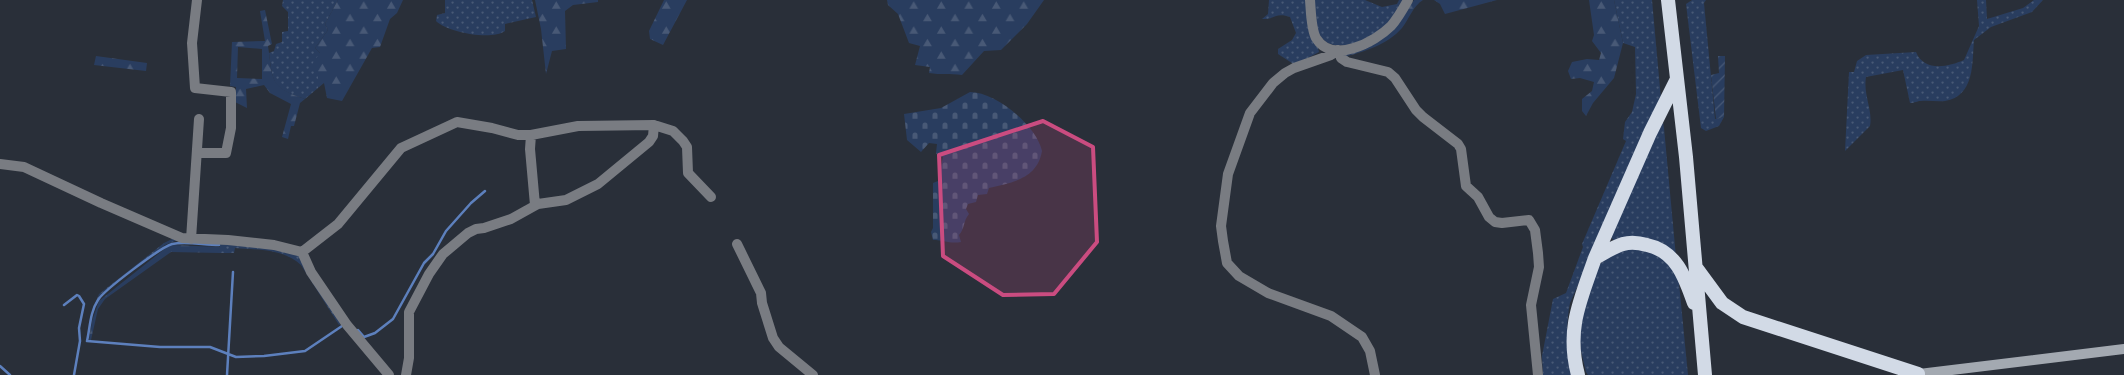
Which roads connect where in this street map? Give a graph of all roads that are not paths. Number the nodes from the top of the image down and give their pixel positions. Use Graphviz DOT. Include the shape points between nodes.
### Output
graph roads {
  1 [pos="197,0"];
  2 [pos="1310,0"];
  3 [pos="1408,0"];
  4 [pos="1668,0"];
  5 [pos="1338,50"];
  6 [pos="1676,81"];
  7 [pos="199,119"];
  8 [pos="654,125"];
  9 [pos="531,135"];
  10 [pos="197,153"];
  11 [pos="0,164"];
  12 [pos="711,198"];
  13 [pos="535,205"];
  14 [pos="191,239"];
  15 [pos="737,244"];
  16 [pos="302,252"];
  17 [pos="1595,258"];
  18 [pos="1697,268"];
  19 [pos="1701,322"];
  20 [pos="2124,349"];
  21 [pos="1705,374"];
  22 [pos="389,375"];
  23 [pos="406,375"];
  24 [pos="814,375"];
  25 [pos="1375,375"];
  26 [pos="1538,375"];
  27 [pos="1578,375"];
  28 [pos="1914,375"];
  1 -- 10 [label="street" via="192,43 195,88 231,92 231,128 226,153"];
  2 -- 5 [label="street" via="1316,38 1325,47"];
  3 -- 5 [label="street" via="1396,21 1383,33 1360,47"];
  4 -- 6 [label="highway"];
  5 -- 25 [label="street" via="1285,74 1269,88 1250,113 1228,174 1221,226 1228,263 1239,276 1268,293 1331,316 1362,337 1370,350"];
  5 -- 26 [label="street" via="1347,62 1388,72 1396,78 1416,110 1458,144 1466,186 1478,197 1488,217 1502,223 1529,220 1535,230 1538,253 1532,305"];
  6 -- 17 [label="highway"];
  6 -- 18 [label="highway"];
  7 -- 10 [label="street"];
  8 -- 9 [label="street" via="578,126"];
  8 -- 12 [label="street" via="674,131 683,141 687,147 688,173"];
  8 -- 13 [label="street" via="649,142 598,184 566,200"];
  9 -- 13 [label="street"];
  9 -- 16 [label="street" via="457,122 401,148 338,224"];
  10 -- 14 [label="street"];
  11 -- 14 [label="street" via="24,167 168,233"];
  13 -- 23 [label="street" via="511,219 468,233 435,263 410,312"];
  14 -- 16 [label="street" via="255,243"];
  15 -- 24 [label="street" via="761,293 773,338 779,347"];
  16 -- 22 [label="street" via="311,272 347,325"];
  17 -- 19 [label="highway" via="1625,243 1660,249 1676,262 1685,276"];
  17 -- 27 [label="highway" via="1574,324 1572,342"];
  18 -- 19 [label="highway"];
  18 -- 28 [label="highway" via="1722,303 1742,317"];
  19 -- 21 [label="highway"];
  20 -- 28 [label="main road"];
}
